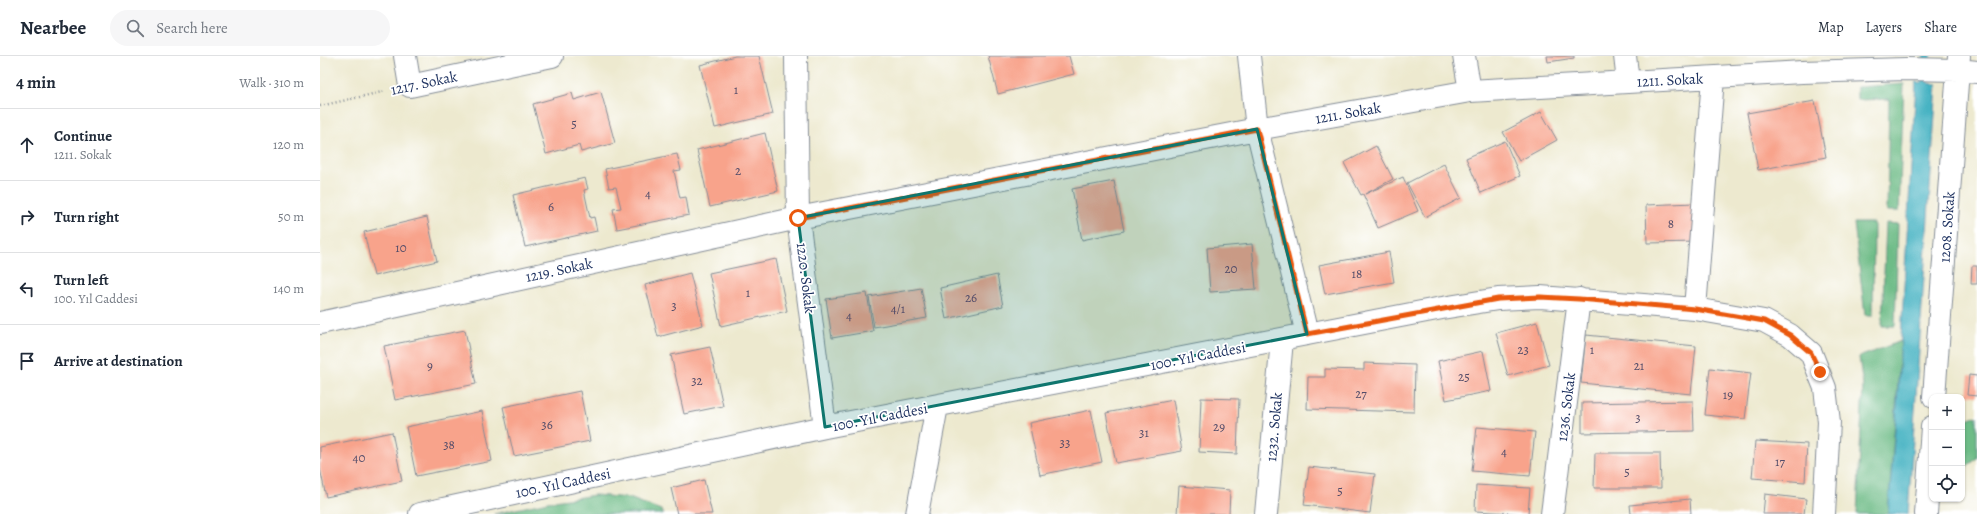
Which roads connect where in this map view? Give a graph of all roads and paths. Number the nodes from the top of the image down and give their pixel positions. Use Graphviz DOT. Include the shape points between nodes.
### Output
graph roads {
  1 [pos="405,56"];
  2 [pos="552,56"];
  3 [pos="796,56"];
  4 [pos="1249,56"];
  5 [pos="1464,56"];
  6 [pos="1625,56"];
  7 [pos="1801,64"];
  8 [pos="1965,66"];
  9 [pos="1713,78"];
  10 [pos="1628,82"];
  11 [pos="410,86"];
  12 [pos="1470,91"];
  13 [pos="320,106"];
  14 [pos="1257,129"];
  15 [pos="798,218"];
  16 [pos="1579,299"];
  17 [pos="1695,309"];
  18 [pos="320,323"];
  19 [pos="1307,334"];
  20 [pos="1282,340"];
  21 [pos="1934,394"];
  22 [pos="937,406"];
  23 [pos="825,427"];
  24 [pos="1932,430"];
  25 [pos="420,514"];
  26 [pos="917,514"];
  27 [pos="1266,514"];
  28 [pos="1552,514"];
  29 [pos="1824,514"];
  30 [pos="1926,514"];
  1 -- 11 [label="street"];
  2 -- 11 [label="street, 1217. Sokak"];
  3 -- 15 [label="street, 1220. Sokak"];
  4 -- 14 [label="street"];
  5 -- 12 [label="street"];
  6 -- 10 [label="street"];
  7 -- 8 [label="street, 1211. Sokak" via="1906,70"];
  7 -- 9 [label="street, 1211. Sokak"];
  8 -- 21 [label="street, 1208. Sokak"];
  9 -- 10 [label="street, 1211. Sokak"];
  9 -- 17 [label="street"];
  10 -- 12 [label="street, 1211. Sokak"];
  11 -- 13 [label="path, 1217. Sokak"];
  12 -- 14 [label="street, 1211. Sokak"];
  14 -- 15 [label="street, 1211. Sokak"];
  14 -- 19 [label="street"];
  15 -- 18 [label="street, 1219. Sokak"];
  15 -- 23 [label="street, 1220. Sokak"];
  16 -- 17 [label="street, 100. Yıl Caddesi"];
  16 -- 19 [label="street, 100. Yıl Caddesi" via="1498,299"];
  16 -- 28 [label="street, 1236. Sokak"];
  17 -- 29 [label="street, 100. Yıl Caddesi" via="1764,321 1790,335 1811,353 1825,388 1830,422"];
  19 -- 20 [label="street, 100. Yıl Caddesi"];
  20 -- 22 [label="street, 100. Yıl Caddesi"];
  20 -- 27 [label="street, 1232. Sokak"];
  22 -- 23 [label="street, 100. Yıl Caddesi"];
  22 -- 26 [label="street"];
  23 -- 25 [label="street, 100. Yıl Caddesi"];
  24 -- 30 [label="street"];
}
